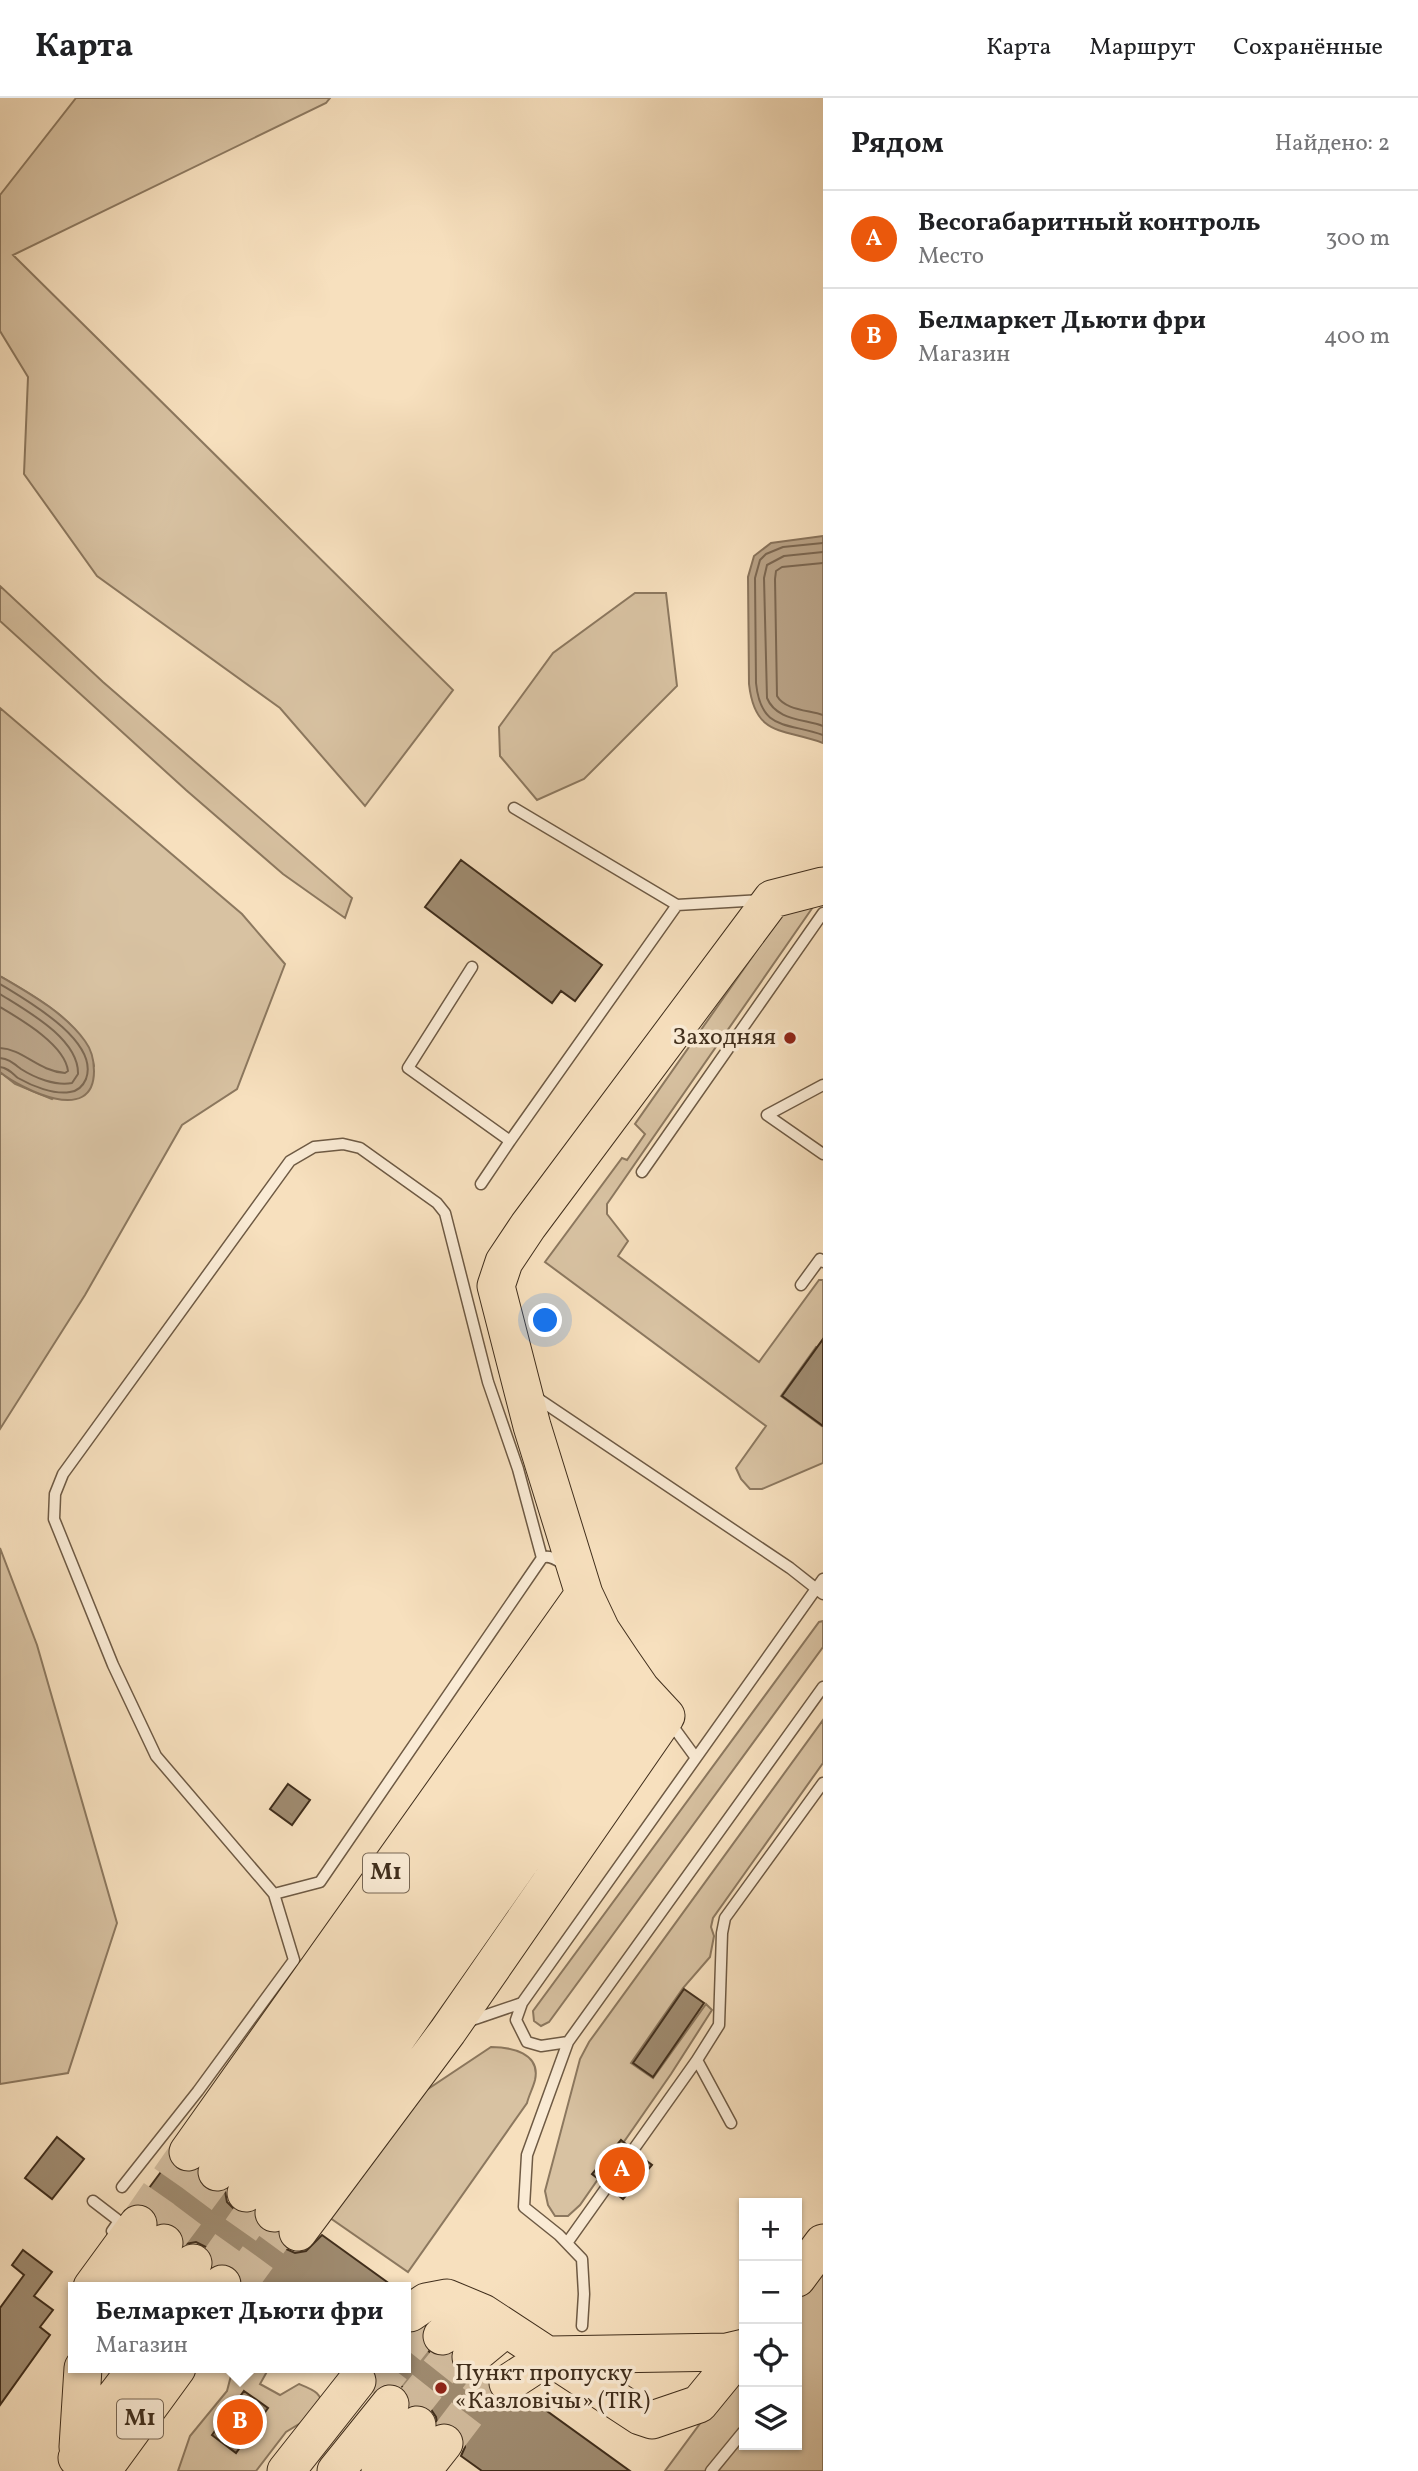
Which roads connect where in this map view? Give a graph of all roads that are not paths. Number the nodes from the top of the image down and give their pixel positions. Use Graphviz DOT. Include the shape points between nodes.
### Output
graph roads {
  1 [pos="514,808"];
  2 [pos="823,886"];
  3 [pos="772,899"];
  4 [pos="677,905"];
  5 [pos="823,913"];
  6 [pos="472,967"];
  7 [pos="823,1085"];
  8 [pos="510,1141"];
  9 [pos="823,1154"];
  10 [pos="642,1172"];
  11 [pos="481,1184"];
  12 [pos="823,1262"];
  13 [pos="801,1285"];
  14 [pos="506,1386"];
  15 [pos="542,1558"];
  16 [pos="821,1587"];
  17 [pos="618,1651"];
  18 [pos="823,1687"];
  19 [pos="696,1758"];
  20 [pos="823,1783"];
  21 [pos="274,1894"];
  22 [pos="522,2003"];
  23 [pos="448,2031"];
  24 [pos="568,2042"];
  25 [pos="697,2060"];
  26 [pos="731,2123"];
  27 [pos="122,2187"];
  28 [pos="245,2192"];
  29 [pos="93,2201"];
  30 [pos="106,2239"];
  31 [pos="567,2243"];
  32 [pos="823,2243"];
  33 [pos="185,2264"];
  34 [pos="802,2271"];
  35 [pos="107,2282"];
  36 [pos="144,2282"];
  37 [pos="159,2282"];
  38 [pos="582,2326"];
  39 [pos="508,2329"];
  40 [pos="739,2349"];
  41 [pos="462,2350"];
  42 [pos="739,2354"];
  43 [pos="133,2373"];
  44 [pos="155,2373"];
  45 [pos="172,2373"];
  46 [pos="197,2373"];
  47 [pos="90,2380"];
  48 [pos="414,2429"];
  49 [pos="739,2437"];
  50 [pos="85,2468"];
  51 [pos="129,2471"];
  52 [pos="286,2471"];
  53 [pos="311,2471"];
  54 [pos="336,2471"];
  55 [pos="361,2471"];
  56 [pos="380,2471"];
  57 [pos="402,2471"];
  58 [pos="711,2471"];
  1 -- 4 [label="lane"];
  2 -- 3 [label="highway"];
  3 -- 4 [label="lane"];
  3 -- 14 [label="highway" via="504,1262 496,1286"];
  4 -- 8 [label="lane"];
  5 -- 10 [label="lane"];
  6 -- 8 [label="lane" via="408,1068"];
  7 -- 9 [label="lane" via="767,1115"];
  8 -- 11 [label="lane"];
  12 -- 13 [label="lane" via="820,1259"];
  14 -- 15 [label="lane" via="518,1469"];
  14 -- 16 [label="lane"];
  14 -- 17 [label="highway"];
  14 -- 21 [label="lane" via="445,1213 437,1203 360,1148 343,1144 314,1147 290,1161 63,1474 55,1494 54,1519 113,1665 156,1756"];
  15 -- 17 [label="lane" via="568,1567"];
  15 -- 21 [label="lane" via="320,1882"];
  16 -- 19 [label="lane"];
  17 -- 19 [label="lane"];
  17 -- 23 [label="highway"];
  17 -- 28 [label="highway, М1"];
  17 -- 28 [label="highway, М1"];
  17 -- 28 [label="highway"];
  18 -- 24 [label="lane"];
  19 -- 22 [label="lane"];
  20 -- 25 [label="lane" via="725,1918 719,2025"];
  21 -- 27 [label="lane" via="294,1960"];
  22 -- 23 [label="lane"];
  22 -- 24 [label="lane" via="516,2020 527,2042 541,2046"];
  23 -- 28 [label="highway"];
  24 -- 31 [label="lane" via="527,2155 524,2207"];
  25 -- 26 [label="lane"];
  25 -- 31 [label="lane"];
  29 -- 30 [label="lane" via="119,2221"];
  31 -- 38 [label="lane" via="582,2259"];
  32 -- 34 [label="highway"];
  33 -- 35 [label="highway"];
  33 -- 36 [label="highway"];
  33 -- 37 [label="highway"];
  39 -- 40 [label="highway" via="727,2352"];
  39 -- 41 [label="highway"];
  39 -- 41 [label="highway"];
  39 -- 41 [label="highway" via="447,2298 426,2302"];
  39 -- 42 [label="highway" via="652,2420 699,2404"];
  43 -- 50 [label="highway, М1" via="96,2422"];
  44 -- 50 [label="highway, М1"];
  45 -- 50 [label="highway, М1"];
  46 -- 51 [label="highway, М1"];
  47 -- 50 [label="highway"];
  48 -- 52 [label="highway"];
  48 -- 53 [label="highway"];
  48 -- 54 [label="highway"];
  48 -- 55 [label="highway"];
  48 -- 56 [label="highway"];
  48 -- 57 [label="highway"];
  49 -- 58 [label="lane"];
}
